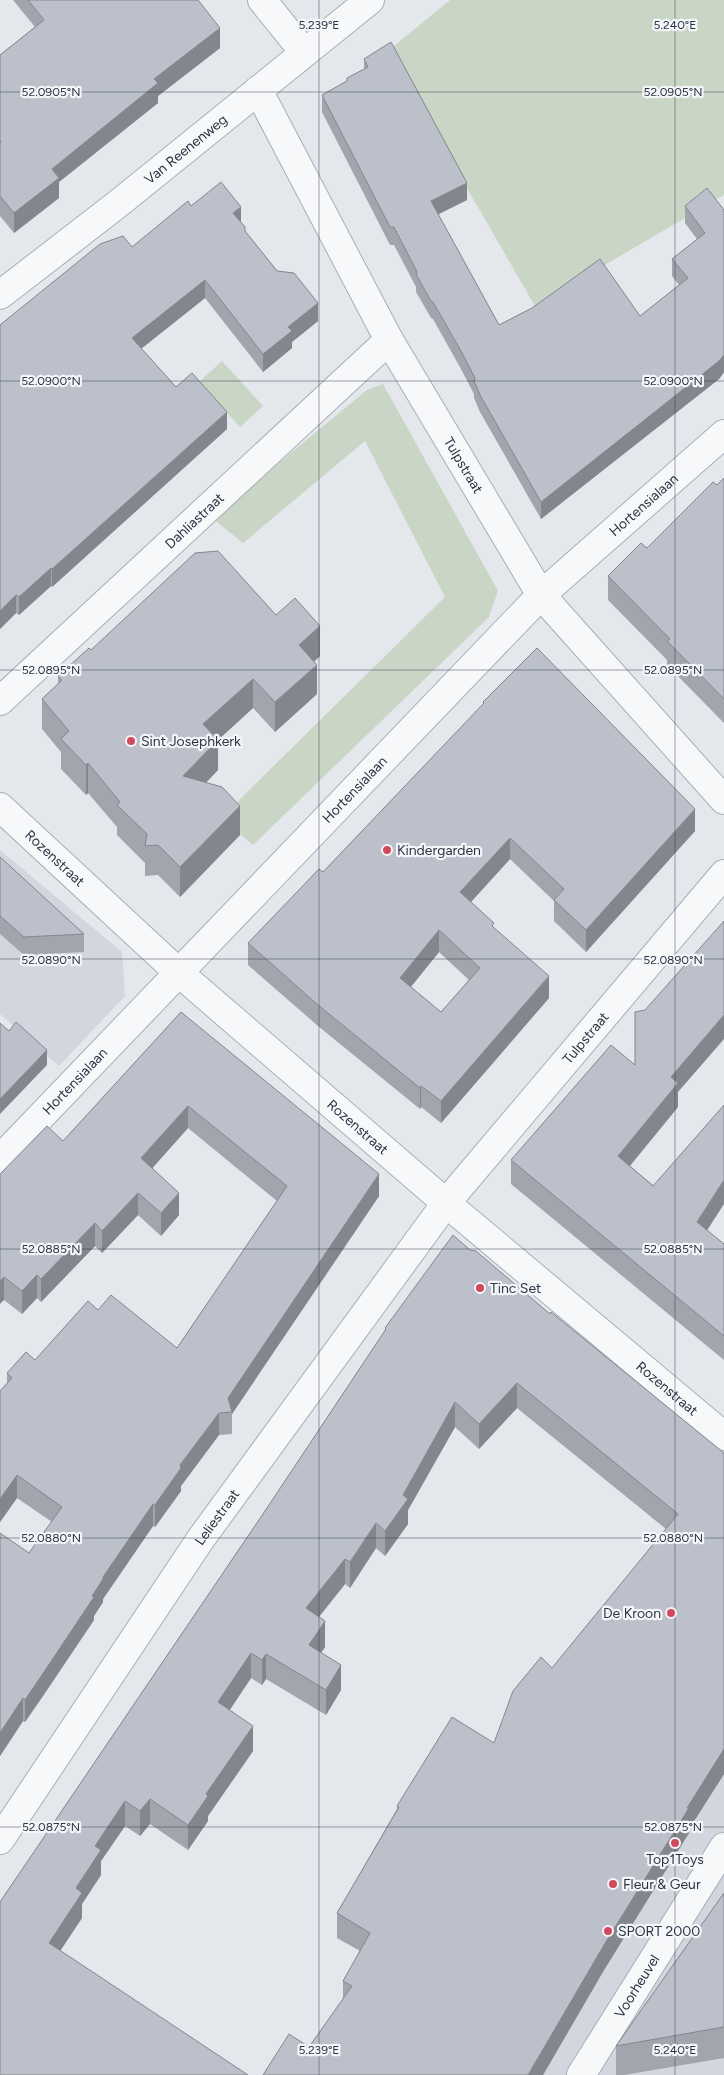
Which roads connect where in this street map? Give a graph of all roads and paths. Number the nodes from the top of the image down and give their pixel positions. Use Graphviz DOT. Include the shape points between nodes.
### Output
graph roads {
  1 [pos="262,0"];
  2 [pos="370,0"];
  3 [pos="304,52"];
  4 [pos="258,90"];
  5 [pos="3,286"];
  6 [pos="389,340"];
  7 [pos="724,434"];
  8 [pos="541,596"];
  9 [pos="0,701"];
  10 [pos="724,800"];
  11 [pos="0,807"];
  12 [pos="724,874"];
  13 [pos="178,972"];
  14 [pos="0,1159"];
  15 [pos="446,1203"];
  16 [pos="724,1436"];
  17 [pos="0,1840"];
  18 [pos="724,1847"];
  19 [pos="581,2075"];
  1 -- 3 [label="street"];
  2 -- 3 [label="street, Van Reenenweg"];
  3 -- 4 [label="street, Van Reenenweg"];
  4 -- 5 [label="street, Van Reenenweg" via="120,203"];
  4 -- 6 [label="street, Tulpstraat"];
  6 -- 8 [label="street, Tulpstraat"];
  6 -- 9 [label="street, Dahliastraat"];
  7 -- 8 [label="street, Hortensialaan"];
  8 -- 10 [label="street, Tulpstraat"];
  8 -- 13 [label="street, Hortensialaan"];
  11 -- 13 [label="street, Rozenstraat"];
  12 -- 15 [label="street, Tulpstraat"];
  13 -- 14 [label="street, Hortensialaan"];
  13 -- 15 [label="street, Rozenstraat"];
  15 -- 16 [label="street, Rozenstraat"];
  15 -- 17 [label="street, Leliestraat" via="200,1540"];
  18 -- 19 [label="street, Voorheuvel"];
}
